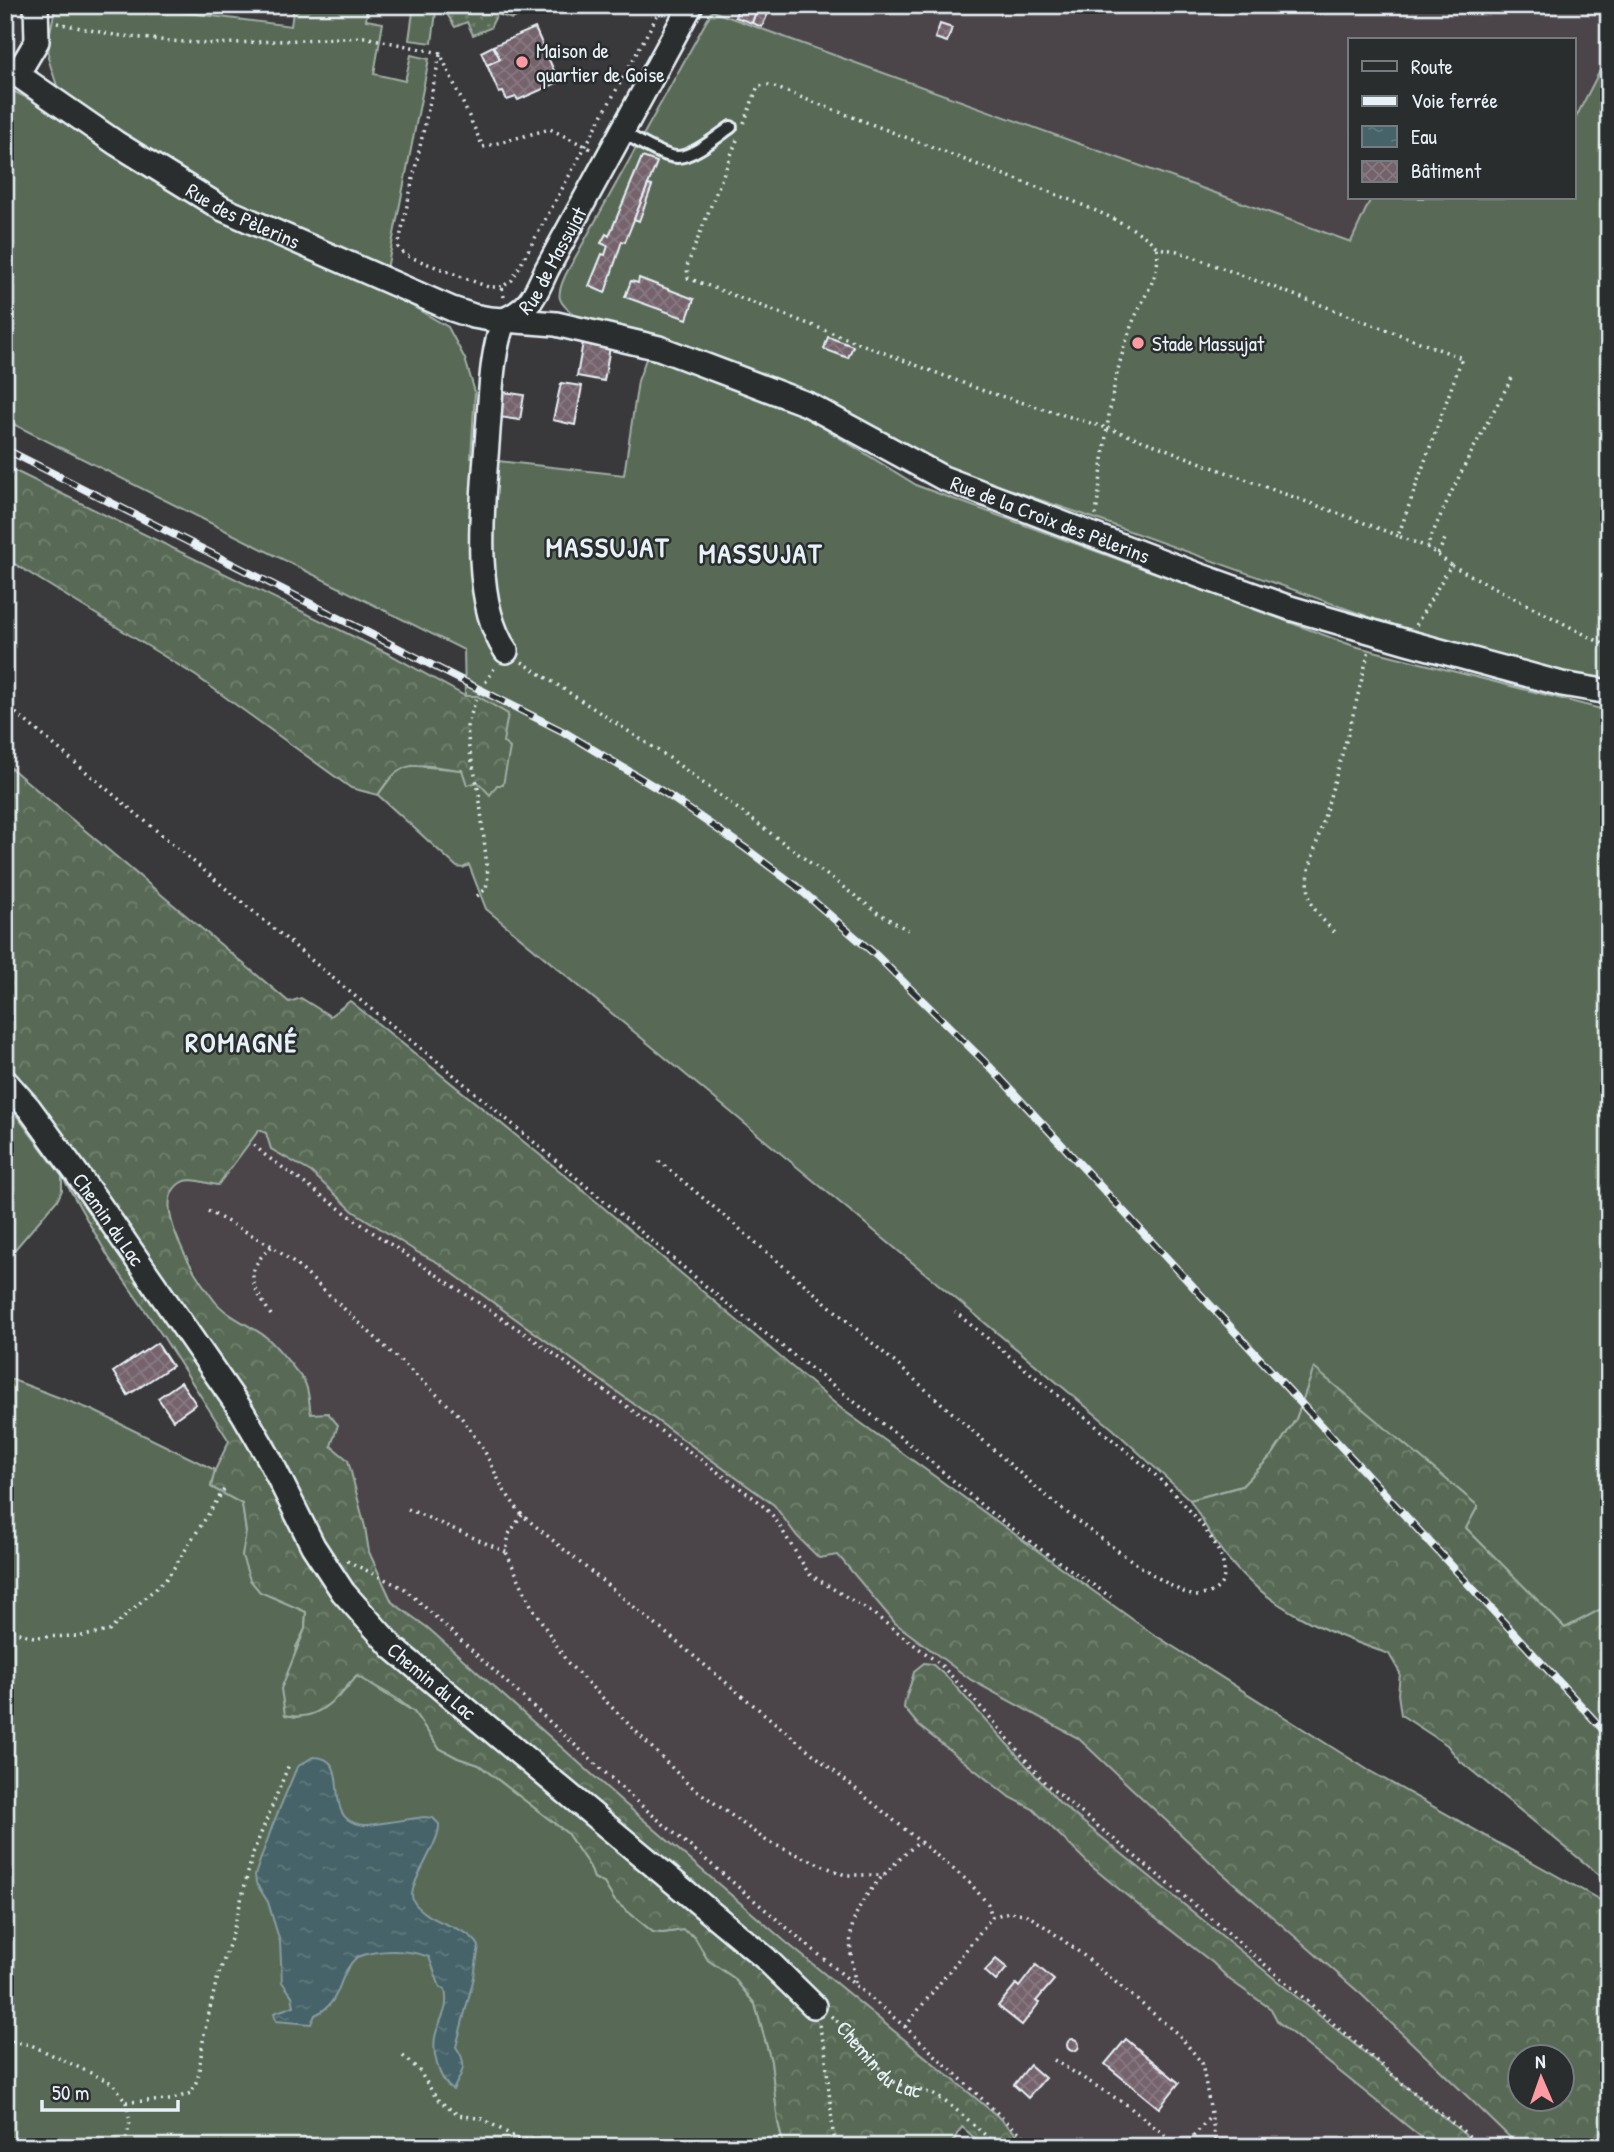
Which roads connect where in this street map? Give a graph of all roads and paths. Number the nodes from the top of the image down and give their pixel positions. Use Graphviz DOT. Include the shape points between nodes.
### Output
graph roads {
  1 [pos="685,6"];
  2 [pos="37,14"];
  3 [pos="440,53"];
  4 [pos="12,70"];
  5 [pos="743,124"];
  6 [pos="622,132"];
  7 [pos="734,132"];
  8 [pos="586,147"];
  9 [pos="607,158"];
  10 [pos="1157,248"];
  11 [pos="502,287"];
  12 [pos="504,320"];
  13 [pos="1513,376"];
  14 [pos="1107,428"];
  15 [pos="1089,534"];
  16 [pos="1398,536"];
  17 [pos="1445,539"];
  18 [pos="1427,547"];
  19 [pos="1438,554"];
  20 [pos="1451,565"];
  21 [pos="1373,632"];
  22 [pos="1407,642"];
  23 [pos="1609,647"];
  24 [pos="506,651"];
  25 [pos="1609,692"];
  26 [pos="5,704"];
  27 [pos="477,896"];
  28 [pos="908,930"];
  29 [pos="1334,932"];
  30 [pos="5,1081"];
  31 [pos="254,1145"];
  32 [pos="659,1161"];
  33 [pos="208,1211"];
  34 [pos="272,1246"];
  35 [pos="955,1312"];
  36 [pos="271,1315"];
  37 [pos="225,1488"];
  38 [pos="408,1509"];
  39 [pos="522,1515"];
  40 [pos="313,1546"];
  41 [pos="506,1552"];
  42 [pos="1111,1597"];
  43 [pos="5,1629"];
  44 [pos="290,1762"];
  45 [pos="919,1841"];
  46 [pos="884,1875"];
  47 [pos="992,1917"];
  48 [pos="856,1986"];
  49 [pos="814,2006"];
  50 [pos="905,2027"];
  51 [pos="5,2040"];
  52 [pos="402,2056"];
  53 [pos="1054,2060"];
  54 [pos="126,2102"];
  55 [pos="1210,2117"];
  56 [pos="518,2139"];
  57 [pos="124,2147"];
  58 [pos="519,2147"];
  59 [pos="609,2147"];
  60 [pos="641,2147"];
  61 [pos="678,2147"];
  62 [pos="837,2147"];
  63 [pos="999,2147"];
  64 [pos="1037,2147"];
  65 [pos="1182,2147"];
  66 [pos="1217,2147"];
  67 [pos="1483,2147"];
  1 -- 6 [label="street, Rue de Massujat"];
  1 -- 8 [label="path" via="664,7 658,14"];
  2 -- 3 [label="path" via="60,24 170,41 214,44 364,37"];
  2 -- 4 [label="street" via="37,41"];
  3 -- 8 [label="path" via="483,147 550,129"];
  3 -- 11 [label="path" via="398,247 405,255 488,287"];
  4 -- 12 [label="street, Rue des Pèlerins" via="116,143 223,209 452,309"];
  5 -- 10 [label="path" via="758,86 769,85 1066,199 1139,231"];
  6 -- 7 [label="lane" via="677,158"];
  6 -- 9 [label="street, Rue de Massujat"];
  7 -- 14 [label="path" via="687,266 688,278 984,391"];
  8 -- 9 [label="path"];
  8 -- 11 [label="path" via="512,280"];
  9 -- 12 [label="street, Rue de Massujat" via="528,306"];
  10 -- 14 [label="path" via="1158,266 1123,350"];
  10 -- 16 [label="path" via="1177,251 1462,358"];
  11 -- 12 [label="path"];
  12 -- 15 [label="street, Rue de la Croix des Pèlerins" via="556,324 637,341 748,380 807,404 943,478"];
  12 -- 24 [label="street, Rue de Massujat" via="491,394 482,567 493,625"];
  13 -- 18 [label="path"];
  14 -- 15 [label="path"];
  14 -- 16 [label="path"];
  15 -- 21 [label="street, Rue de la Croix des Pèlerins" via="1290,608"];
  16 -- 18 [label="path"];
  17 -- 19 [label="path"];
  18 -- 19 [label="path"];
  19 -- 20 [label="path"];
  20 -- 22 [label="path"];
  20 -- 23 [label="path"];
  21 -- 22 [label="street, Rue de la Croix des Pèlerins"];
  21 -- 29 [label="path" via="1309,870 1307,893"];
  22 -- 25 [label="street, Rue de la Croix des Pèlerins" via="1562,684"];
  24 -- 27 [label="path" via="477,696 467,727 480,793 488,876 486,889"];
  24 -- 28 [label="path" via="668,757 878,913"];
  26 -- 42 [label="path" via="726,1303 921,1453 986,1509"];
  30 -- 40 [label="street, Chemin du Lac" via="96,1200 243,1413"];
  31 -- 67 [label="path" via="758,1501 774,1517 809,1574 871,1612 941,1665 1046,1784"];
  32 -- 35 [label="path" via="1085,1527 1196,1596 1219,1587 1223,1559 1179,1497"];
  33 -- 34 [label="path"];
  34 -- 36 [label="path" via="251,1273"];
  34 -- 39 [label="path" via="461,1417"];
  37 -- 43 [label="path" via="168,1577 109,1631 34,1637"];
  38 -- 41 [label="path"];
  39 -- 41 [label="path" via="509,1534"];
  39 -- 45 [label="path"];
  40 -- 48 [label="path" via="405,1589 636,1801"];
  40 -- 49 [label="street, Chemin du Lac" via="343,1592 393,1648 765,1958"];
  41 -- 46 [label="path" via="531,1605 567,1662 687,1783 768,1842 845,1875"];
  44 -- 54 [label="path" via="253,1853 191,2093 170,2100"];
  45 -- 46 [label="path"];
  45 -- 47 [label="path" via="969,1882 988,1904"];
  46 -- 48 [label="path" via="866,1896 852,1927"];
  47 -- 50 [label="path"];
  47 -- 55 [label="path" via="1025,1914 1040,1923 1179,2035 1202,2063"];
  48 -- 50 [label="path"];
  49 -- 62 [label="path" via="825,2049"];
  49 -- 63 [label="path, Chemin du Lac" via="845,2028 897,2085 937,2096"];
  50 -- 64 [label="path"];
  51 -- 54 [label="path" via="31,2045 114,2084"];
  52 -- 56 [label="path" via="418,2069 437,2099 458,2115 483,2119"];
  53 -- 65 [label="path" via="1127,2105"];
  54 -- 57 [label="path" via="130,2122"];
  55 -- 65 [label="path"];
  55 -- 66 [label="path"];
  56 -- 58 [label="path"];
  56 -- 59 [label="path"];
  60 -- 61 [label="path" via="655,2138"];
}
